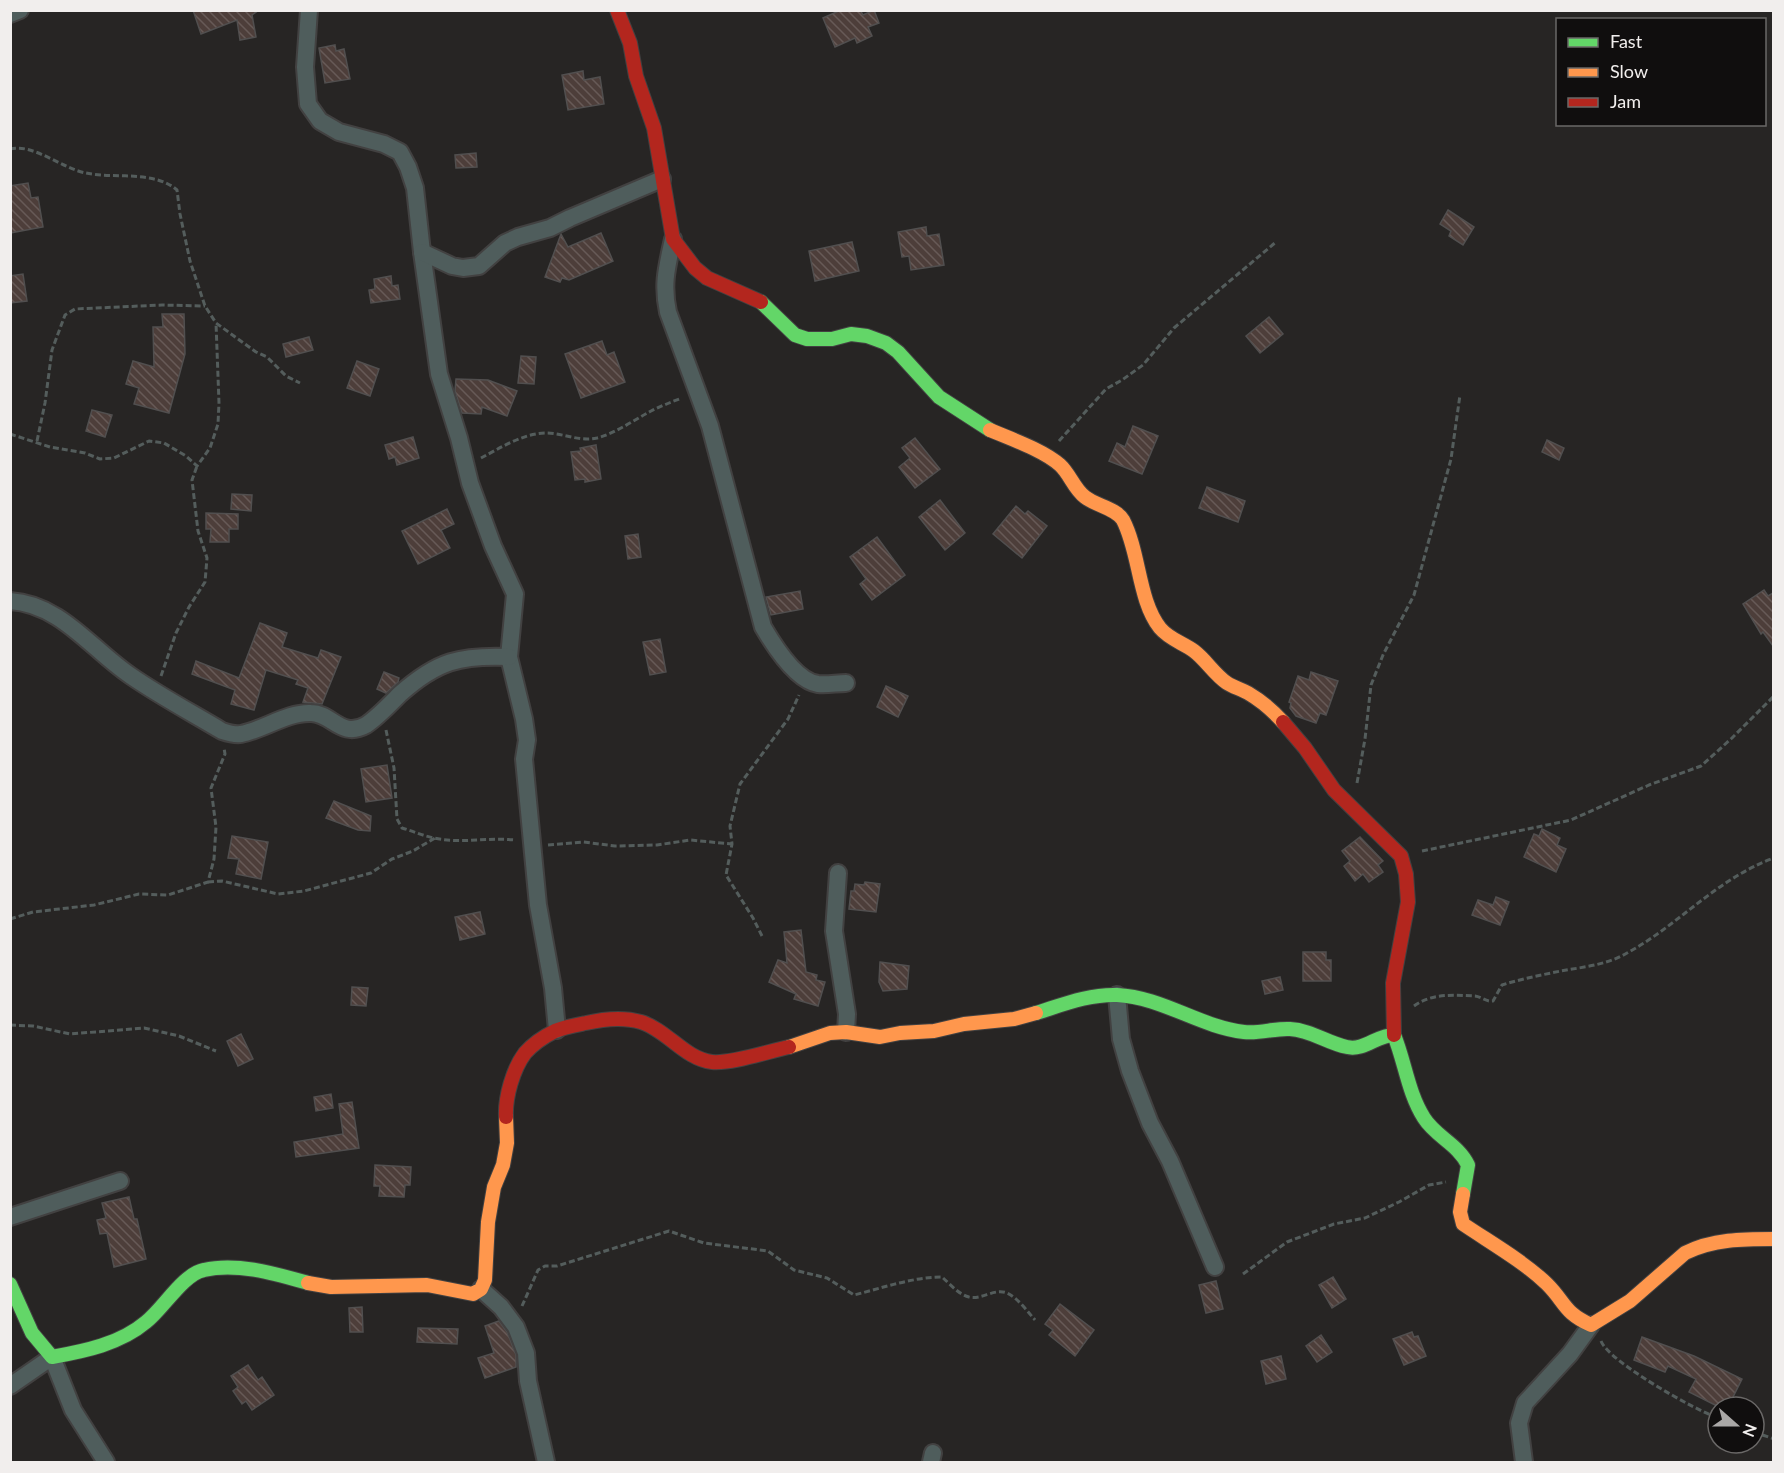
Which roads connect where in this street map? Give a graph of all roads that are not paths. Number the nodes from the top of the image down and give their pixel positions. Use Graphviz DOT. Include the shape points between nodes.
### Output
graph roads {
  1 [pos="20,10"];
  2 [pos="309,10"];
  3 [pos="617,10"];
  4 [pos="10,14"];
  5 [pos="662,179"];
  6 [pos="673,239"];
  7 [pos="422,252"];
  8 [pos="10,601"];
  9 [pos="509,657"];
  10 [pos="846,683"];
  11 [pos="838,873"];
  12 [pos="1117,995"];
  13 [pos="1393,1028"];
  14 [pos="557,1030"];
  15 [pos="846,1032"];
  16 [pos="120,1181"];
  17 [pos="10,1217"];
  18 [pos="1773,1239"];
  19 [pos="1215,1267"];
  20 [pos="10,1284"];
  21 [pos="481,1289"];
  22 [pos="1595,1323"];
  23 [pos="52,1357"];
  24 [pos="10,1386"];
  25 [pos="106,1462"];
  26 [pos="546,1462"];
  27 [pos="1524,1462"];
  1 -- 4 [label="street"];
  2 -- 7 [label="street" via="305,67 308,105 320,121 339,132 400,152 415,188"];
  3 -- 5 [label="street" via="654,128"];
  5 -- 6 [label="street"];
  5 -- 7 [label="street" via="550,228 505,243 479,266 452,266"];
  6 -- 10 [label="street" via="665,276 668,312 710,426 763,627 779,654 799,673 816,684"];
  6 -- 13 [label="street" via="707,278 759,300 795,335 832,339 851,334 886,343 948,403 980,425 1060,465 1083,496 1122,518 1149,604 1161,629 1194,651 1226,682 1275,713 1334,790 1401,856 1408,902 1393,983"];
  7 -- 9 [label="street" via="439,374 482,518 515,594"];
  8 -- 9 [label="street" via="59,618 129,675 222,731 241,734 310,713 338,726 352,729 366,725 426,672 479,656"];
  9 -- 14 [label="street" via="526,730 524,759 538,905"];
  11 -- 15 [label="street" via="834,932 847,1014"];
  12 -- 13 [label="street" via="1147,1000 1245,1032 1290,1029 1346,1047 1358,1048"];
  12 -- 15 [label="street" via="1090,997 1014,1019 934,1031 880,1037"];
  12 -- 19 [label="street" via="1121,1039 1130,1071"];
  13 -- 22 [label="street" via="1406,1075 1425,1119 1466,1159 1460,1212 1463,1224 1548,1285 1576,1318"];
  14 -- 15 [label="street" via="599,1020 639,1021 696,1057 711,1062"];
  14 -- 21 [label="street" via="525,1053 505,1101 507,1143 494,1187"];
  16 -- 17 [label="street"];
  18 -- 22 [label="street" via="1719,1242 1693,1248 1630,1301"];
  20 -- 23 [label="street" via="29,1328"];
  21 -- 23 [label="street" via="473,1294 427,1285 331,1287 273,1273 228,1268 202,1270 138,1328 77,1353"];
  21 -- 26 [label="street" via="516,1327 526,1353 528,1381"];
  22 -- 27 [label="street" via="1525,1403 1519,1423"];
  23 -- 24 [label="street"];
  23 -- 25 [label="street" via="73,1410"];
}
